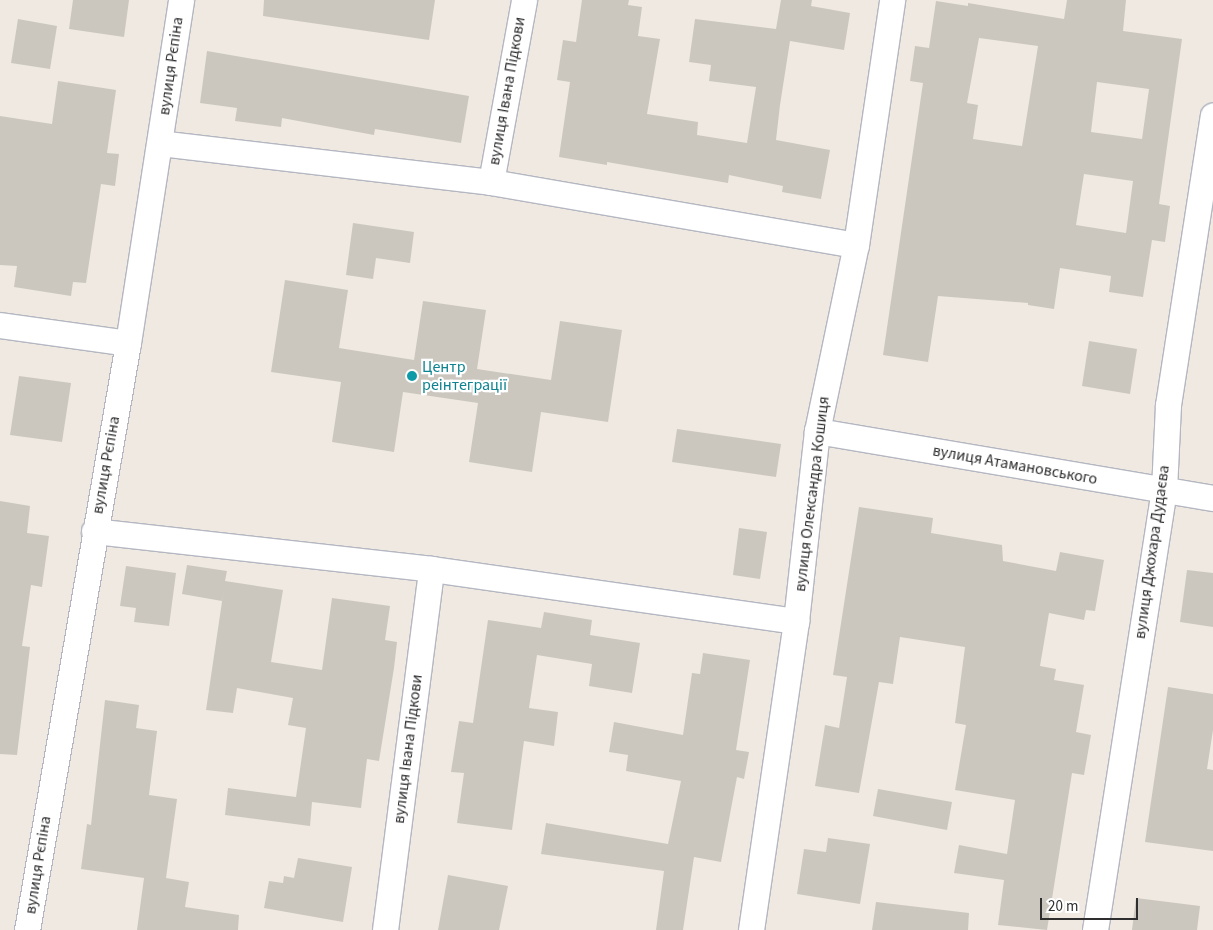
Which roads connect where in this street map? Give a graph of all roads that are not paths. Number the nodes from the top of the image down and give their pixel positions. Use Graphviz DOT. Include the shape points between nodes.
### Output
graph roads {
  1 [pos="181,0"];
  2 [pos="524,0"];
  3 [pos="892,0"];
  4 [pos="1213,115"];
  5 [pos="160,143"];
  6 [pos="491,182"];
  7 [pos="856,245"];
  8 [pos="0,324"];
  9 [pos="128,343"];
  10 [pos="817,431"];
  11 [pos="1164,490"];
  12 [pos="1213,498"];
  13 [pos="94,531"];
  14 [pos="431,569"];
  15 [pos="796,621"];
  16 [pos="27,930"];
  17 [pos="385,930"];
  18 [pos="751,930"];
  19 [pos="1095,930"];
  1 -- 5 [label="street, вулиця Рєпіна"];
  2 -- 6 [label="street, вулиця Івана Підкови"];
  3 -- 7 [label="street, вулиця Олександра Кошиця"];
  4 -- 11 [label="street, вулиця Джохара Дудаєва" via="1168,405"];
  5 -- 6 [label="street"];
  5 -- 9 [label="street, вулиця Рєпіна"];
  6 -- 7 [label="street"];
  7 -- 10 [label="street, вулиця Олександра Кошиця"];
  8 -- 9 [label="street"];
  9 -- 13 [label="street, вулиця Рєпіна"];
  10 -- 11 [label="street, вулиця Атамановського"];
  10 -- 15 [label="street, вулиця Олександра Кошиця"];
  11 -- 12 [label="street, вулиця Атамановського"];
  11 -- 19 [label="street, вулиця Джохара Дудаєва"];
  13 -- 14 [label="street"];
  13 -- 16 [label="street, вулиця Рєпіна"];
  14 -- 15 [label="street"];
  14 -- 17 [label="street, вулиця Івана Підкови"];
  15 -- 18 [label="street, вулиця Олександра Кошиця"];
}
